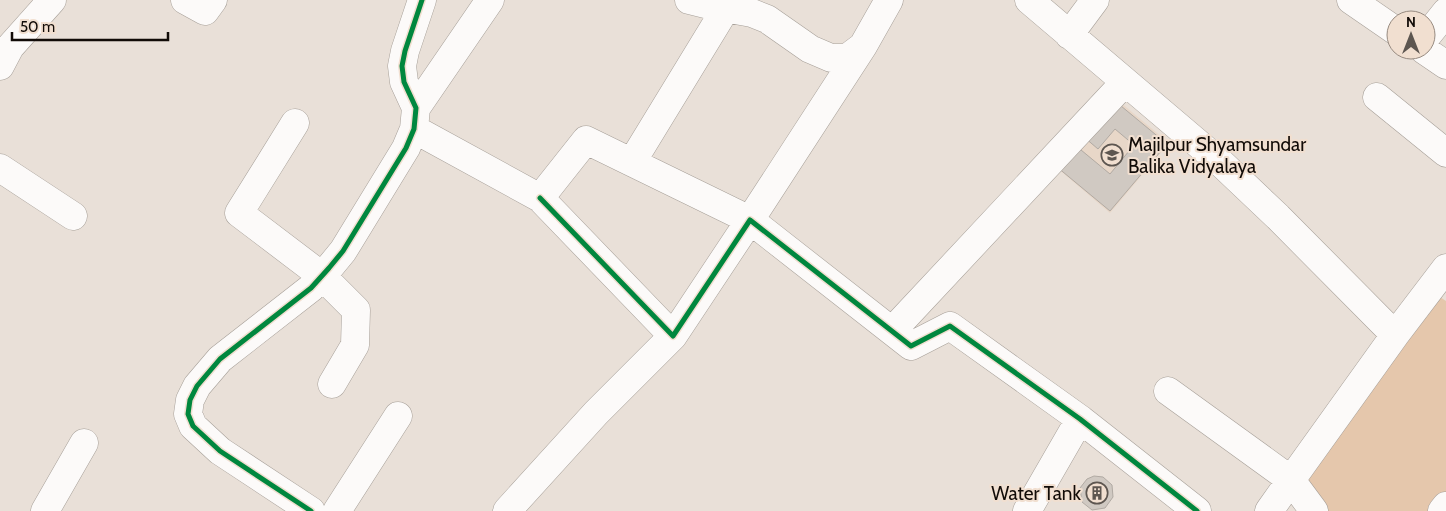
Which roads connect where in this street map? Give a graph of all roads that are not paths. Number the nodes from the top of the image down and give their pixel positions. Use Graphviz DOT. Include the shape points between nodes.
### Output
graph roads {
  1 [pos="52,0"];
  2 [pos="185,0"];
  3 [pos="213,0"];
  4 [pos="422,0"];
  5 [pos="490,0"];
  6 [pos="689,0"];
  7 [pos="889,0"];
  8 [pos="1029,0"];
  9 [pos="1095,0"];
  10 [pos="1350,0"];
  11 [pos="726,8"];
  12 [pos="1446,12"];
  13 [pos="1386,24"];
  14 [pos="1436,25"];
  15 [pos="1069,35"];
  16 [pos="864,46"];
  17 [pos="0,66"];
  18 [pos="1125,82"];
  19 [pos="1377,97"];
  20 [pos="415,118"];
  21 [pos="295,124"];
  22 [pos="1446,154"];
  23 [pos="632,162"];
  24 [pos="0,168"];
  25 [pos="540,198"];
  26 [pos="73,216"];
  27 [pos="750,220"];
  28 [pos="1446,268"];
  29 [pos="322,276"];
  30 [pos="1438,295"];
  31 [pos="892,331"];
  32 [pos="1395,334"];
  33 [pos="673,336"];
  34 [pos="332,384"];
  35 [pos="1168,391"];
  36 [pos="398,416"];
  37 [pos="1080,419"];
  38 [pos="84,443"];
  39 [pos="1290,480"];
  40 [pos="1446,506"];
  41 [pos="44,511"];
  42 [pos="311,511"];
  43 [pos="337,511"];
  44 [pos="507,511"];
  45 [pos="1027,511"];
  46 [pos="1197,511"];
  47 [pos="1269,511"];
  48 [pos="1314,511"];
  49 [pos="1442,511"];
  1 -- 17 [label="street" via="10,47"];
  2 -- 3 [label="street" via="205,11"];
  4 -- 20 [label="street" via="402,66"];
  5 -- 20 [label="street"];
  6 -- 11 [label="street"];
  7 -- 16 [label="street"];
  8 -- 15 [label="street"];
  9 -- 15 [label="street"];
  10 -- 13 [label="street"];
  11 -- 16 [label="street" via="752,13 767,20 810,49 831,58 847,58"];
  11 -- 23 [label="street"];
  12 -- 14 [label="street"];
  15 -- 18 [label="street"];
  16 -- 27 [label="street"];
  18 -- 31 [label="street"];
  18 -- 32 [label="street" via="1221,163"];
  19 -- 22 [label="street"];
  20 -- 25 [label="street"];
  20 -- 29 [label="street" via="406,148 343,251"];
  21 -- 29 [label="street" via="238,212"];
  23 -- 25 [label="street" via="586,140"];
  23 -- 27 [label="street"];
  24 -- 26 [label="street"];
  25 -- 33 [label="street"];
  27 -- 31 [label="street"];
  27 -- 33 [label="street"];
  28 -- 30 [label="street"];
  29 -- 34 [label="street" via="356,310 355,345"];
  29 -- 42 [label="street" via="210,370 197,386 188,414 193,426 220,451"];
  30 -- 32 [label="street"];
  31 -- 37 [label="street" via="911,346 950,326"];
  32 -- 39 [label="street"];
  33 -- 44 [label="street" via="596,412"];
  35 -- 39 [label="street"];
  36 -- 43 [label="street"];
  37 -- 45 [label="street"];
  37 -- 46 [label="street"];
  38 -- 41 [label="street"];
  39 -- 47 [label="street"];
  39 -- 48 [label="street"];
  40 -- 49 [label="street"];
}
